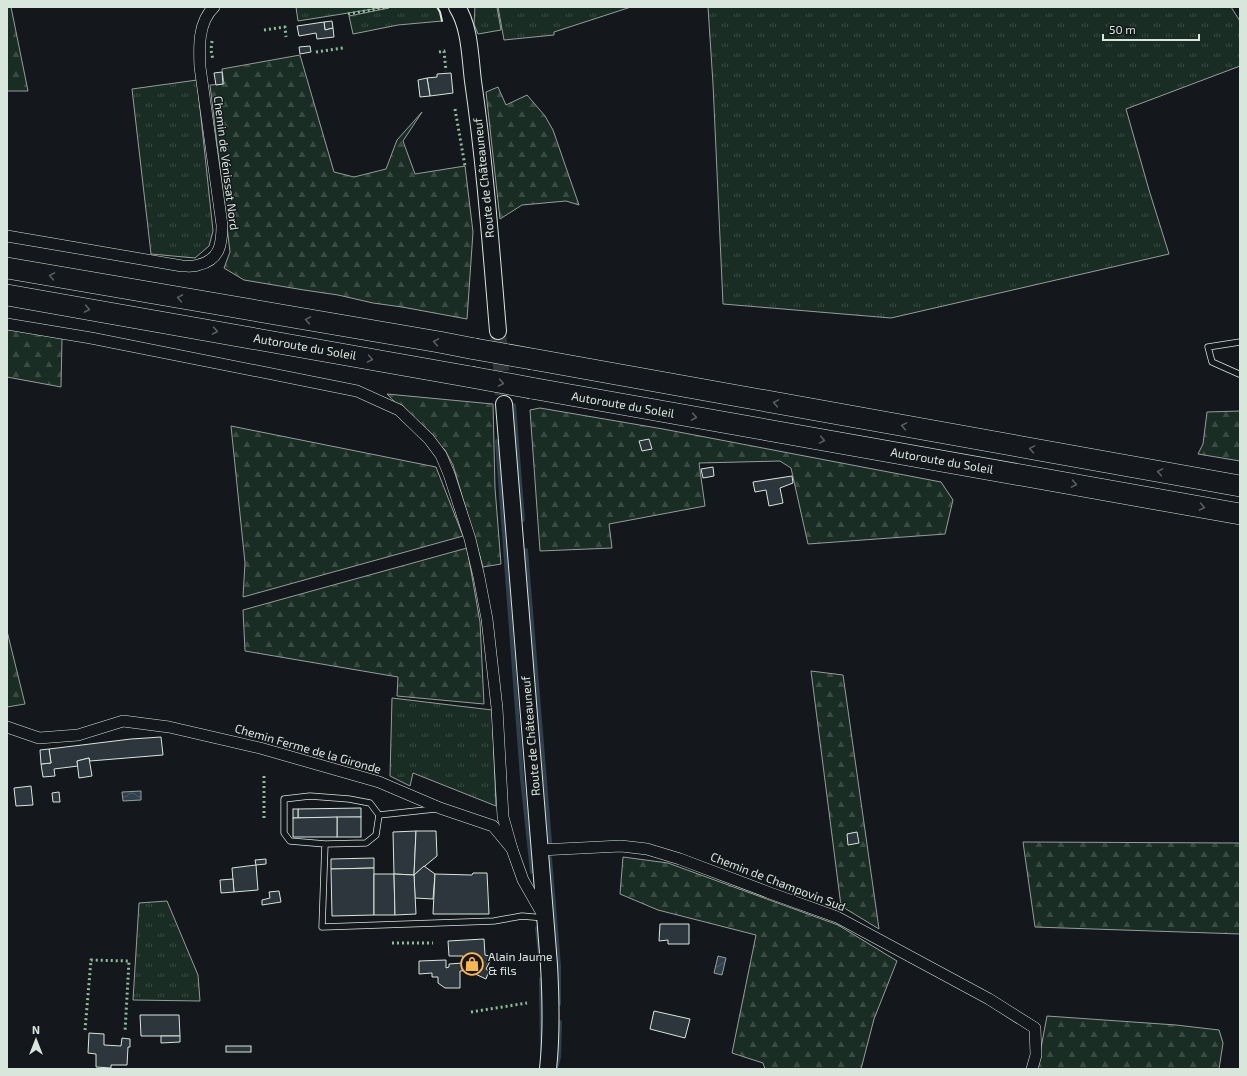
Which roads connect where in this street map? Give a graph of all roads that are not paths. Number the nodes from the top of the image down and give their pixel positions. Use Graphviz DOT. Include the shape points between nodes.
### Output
graph roads {
  1 [pos="214,7"];
  2 [pos="457,7"];
  3 [pos="468,7"];
  4 [pos="465,24"];
  5 [pos="7,236"];
  6 [pos="7,268"];
  7 [pos="7,295"];
  8 [pos="7,324"];
  9 [pos="498,332"];
  10 [pos="1240,342"];
  11 [pos="1239,374"];
  12 [pos="504,404"];
  13 [pos="1240,474"];
  14 [pos="1194,478"];
  15 [pos="1240,486"];
  16 [pos="1240,514"];
  17 [pos="7,727"];
  18 [pos="440,808"];
  19 [pos="379,815"];
  20 [pos="325,844"];
  21 [pos="512,849"];
  22 [pos="540,850"];
  23 [pos="545,918"];
  24 [pos="548,1069"];
  25 [pos="1032,1069"];
  1 -- 5 [label="street, Chemin de Vénissat Nord" via="204,23 200,37 200,67 222,225 219,252 210,261 198,266 182,266"];
  2 -- 4 [label="main road, Route de Châteauneuf"];
  3 -- 4 [label="main road, Route de Châteauneuf"];
  4 -- 9 [label="main road, Route de Châteauneuf" via="479,124"];
  14 -- 6 [label="highway, one-way, bridge" via="439,342"];
  7 -- 16 [label="highway, Autoroute du Soleil, one-way, bridge"];
  8 -- 21 [label="street" via="99,339 357,391 399,410 429,439 441,455 449,474 479,577 487,619 496,708 503,817"];
  10 -- 11 [label="lane" via="1208,347 1212,362"];
  12 -- 22 [label="main road, Route de Châteauneuf"];
  13 -- 14 [label="highway"];
  14 -- 15 [label="highway"];
  17 -- 18 [label="street, Chemin Ferme de la Gironde" via="39,738 78,735 123,721 169,727 260,748 379,782"];
  18 -- 19 [label="lane"];
  18 -- 21 [label="street, Chemin Ferme de la Gironde" via="493,826"];
  19 -- 20 [label="lane" via="376,835 366,843"];
  19 -- 20 [label="lane" via="370,803 349,799 310,796 284,799 284,833 290,841"];
  20 -- 23 [label="lane" via="322,926 494,921 522,916"];
  21 -- 23 [label="street, Chemin Ferme de la Gironde" via="523,880"];
  22 -- 23 [label="main road, Route de Châteauneuf"];
  22 -- 25 [label="street, Chemin de Champovin Sud" via="621,846 646,849 838,916 989,999 1035,1028 1036,1055"];
  23 -- 24 [label="main road, Route de Châteauneuf" via="551,1005"];
}
